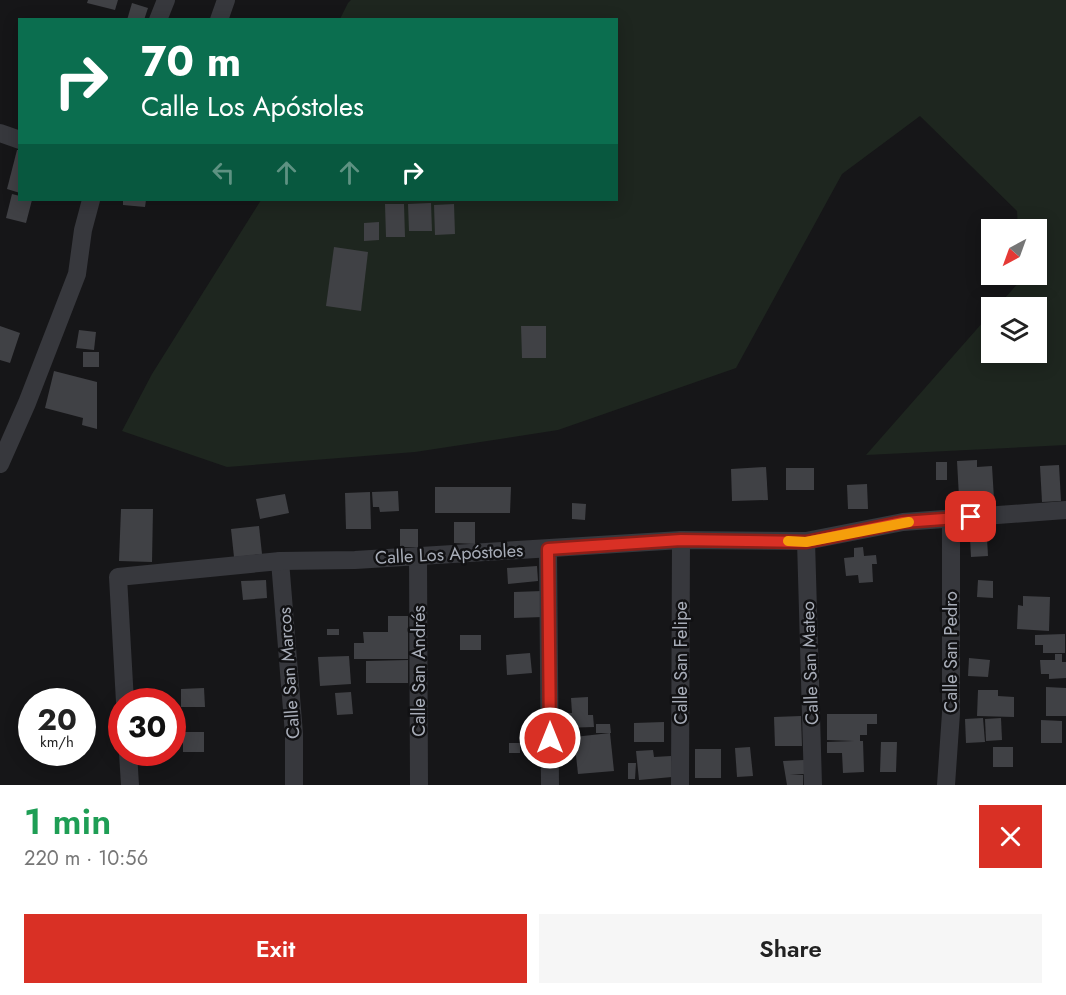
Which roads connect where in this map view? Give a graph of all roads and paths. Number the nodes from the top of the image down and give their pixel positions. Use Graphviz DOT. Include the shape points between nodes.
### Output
graph roads {
  1 [pos="166,0"];
  2 [pos="226,0"];
  3 [pos="159,18"];
  4 [pos="220,18"];
  5 [pos="0,133"];
  6 [pos="18,139"];
  7 [pos="91,201"];
  8 [pos="0,464"];
  9 [pos="1066,510"];
  10 [pos="951,519"];
  11 [pos="681,540"];
  12 [pos="806,542"];
  13 [pos="548,549"];
  14 [pos="418,556"];
  15 [pos="280,561"];
  16 [pos="124,688"];
  17 [pos="129,766"];
  18 [pos="130,785"];
  19 [pos="294,785"];
  20 [pos="419,785"];
  21 [pos="550,785"];
  22 [pos="680,785"];
  23 [pos="813,785"];
  24 [pos="946,785"];
  1 -- 3 [label="street"];
  2 -- 4 [label="street"];
  5 -- 6 [label="street"];
  7 -- 8 [label="street" via="77,274"];
  9 -- 10 [label="street, Calle Los Apóstoles"];
  10 -- 12 [label="street, Calle Los Apóstoles" via="903,522"];
  10 -- 24 [label="street, Calle San Pedro" via="951,713"];
  11 -- 12 [label="street, Calle Los Apóstoles"];
  11 -- 13 [label="street, Calle Los Apóstoles"];
  11 -- 22 [label="street, Calle San Felipe"];
  12 -- 23 [label="street, Calle San Mateo"];
  13 -- 14 [label="street, Calle Los Apóstoles"];
  13 -- 21 [label="street"];
  14 -- 15 [label="street, Calle Los Apóstoles"];
  14 -- 20 [label="street, Calle San Andrés"];
  15 -- 16 [label="street, Calle Los Apóstoles" via="118,577"];
  15 -- 19 [label="street, Calle San Marcos" via="294,734"];
  17 -- 18 [label="street"];
}
